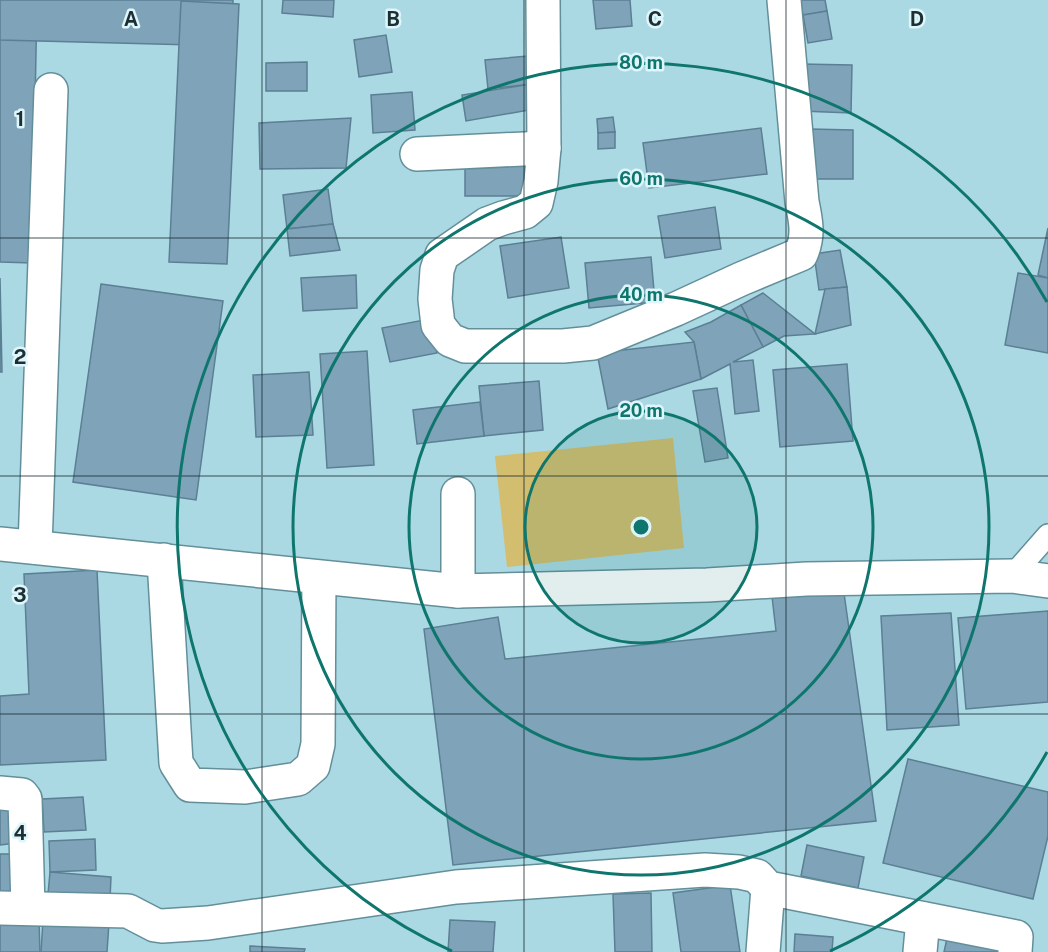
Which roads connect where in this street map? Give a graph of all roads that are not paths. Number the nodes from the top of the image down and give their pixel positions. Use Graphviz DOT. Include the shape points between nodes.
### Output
graph roads {
  1 [pos="543,0"];
  2 [pos="784,0"];
  3 [pos="51,90"];
  4 [pos="544,148"];
  5 [pos="417,154"];
  6 [pos="458,494"];
  7 [pos="1048,535"];
  8 [pos="0,544"];
  9 [pos="35,547"];
  10 [pos="164,560"];
  11 [pos="1012,576"];
  12 [pos="319,578"];
  13 [pos="1048,581"];
  14 [pos="458,591"];
  15 [pos="0,793"];
  16 [pos="768,888"];
  17 [pos="14,908"];
  18 [pos="923,920"];
  19 [pos="764,952"];
  20 [pos="920,952"];
  21 [pos="1015,952"];
  1 -- 4 [label="street"];
  2 -- 4 [label="street" via="807,226 801,254 593,343 465,346 450,340 438,325 435,299 442,255 486,224 525,213 536,203"];
  3 -- 9 [label="street"];
  4 -- 5 [label="street"];
  6 -- 14 [label="street"];
  7 -- 11 [label="lane"];
  8 -- 9 [label="street"];
  9 -- 10 [label="street"];
  10 -- 12 [label="street"];
  10 -- 12 [label="street" via="176,763 190,785 245,787 298,779 313,766 318,744"];
  11 -- 13 [label="street"];
  11 -- 14 [label="street"];
  12 -- 14 [label="street"];
  15 -- 17 [label="street" via="22,795 25,799"];
  16 -- 17 [label="street" via="757,876 705,870 456,887 208,923 162,926 128,911"];
  16 -- 18 [label="street"];
  16 -- 19 [label="street"];
  18 -- 20 [label="street"];
  18 -- 21 [label="street" via="1016,937"];
}
